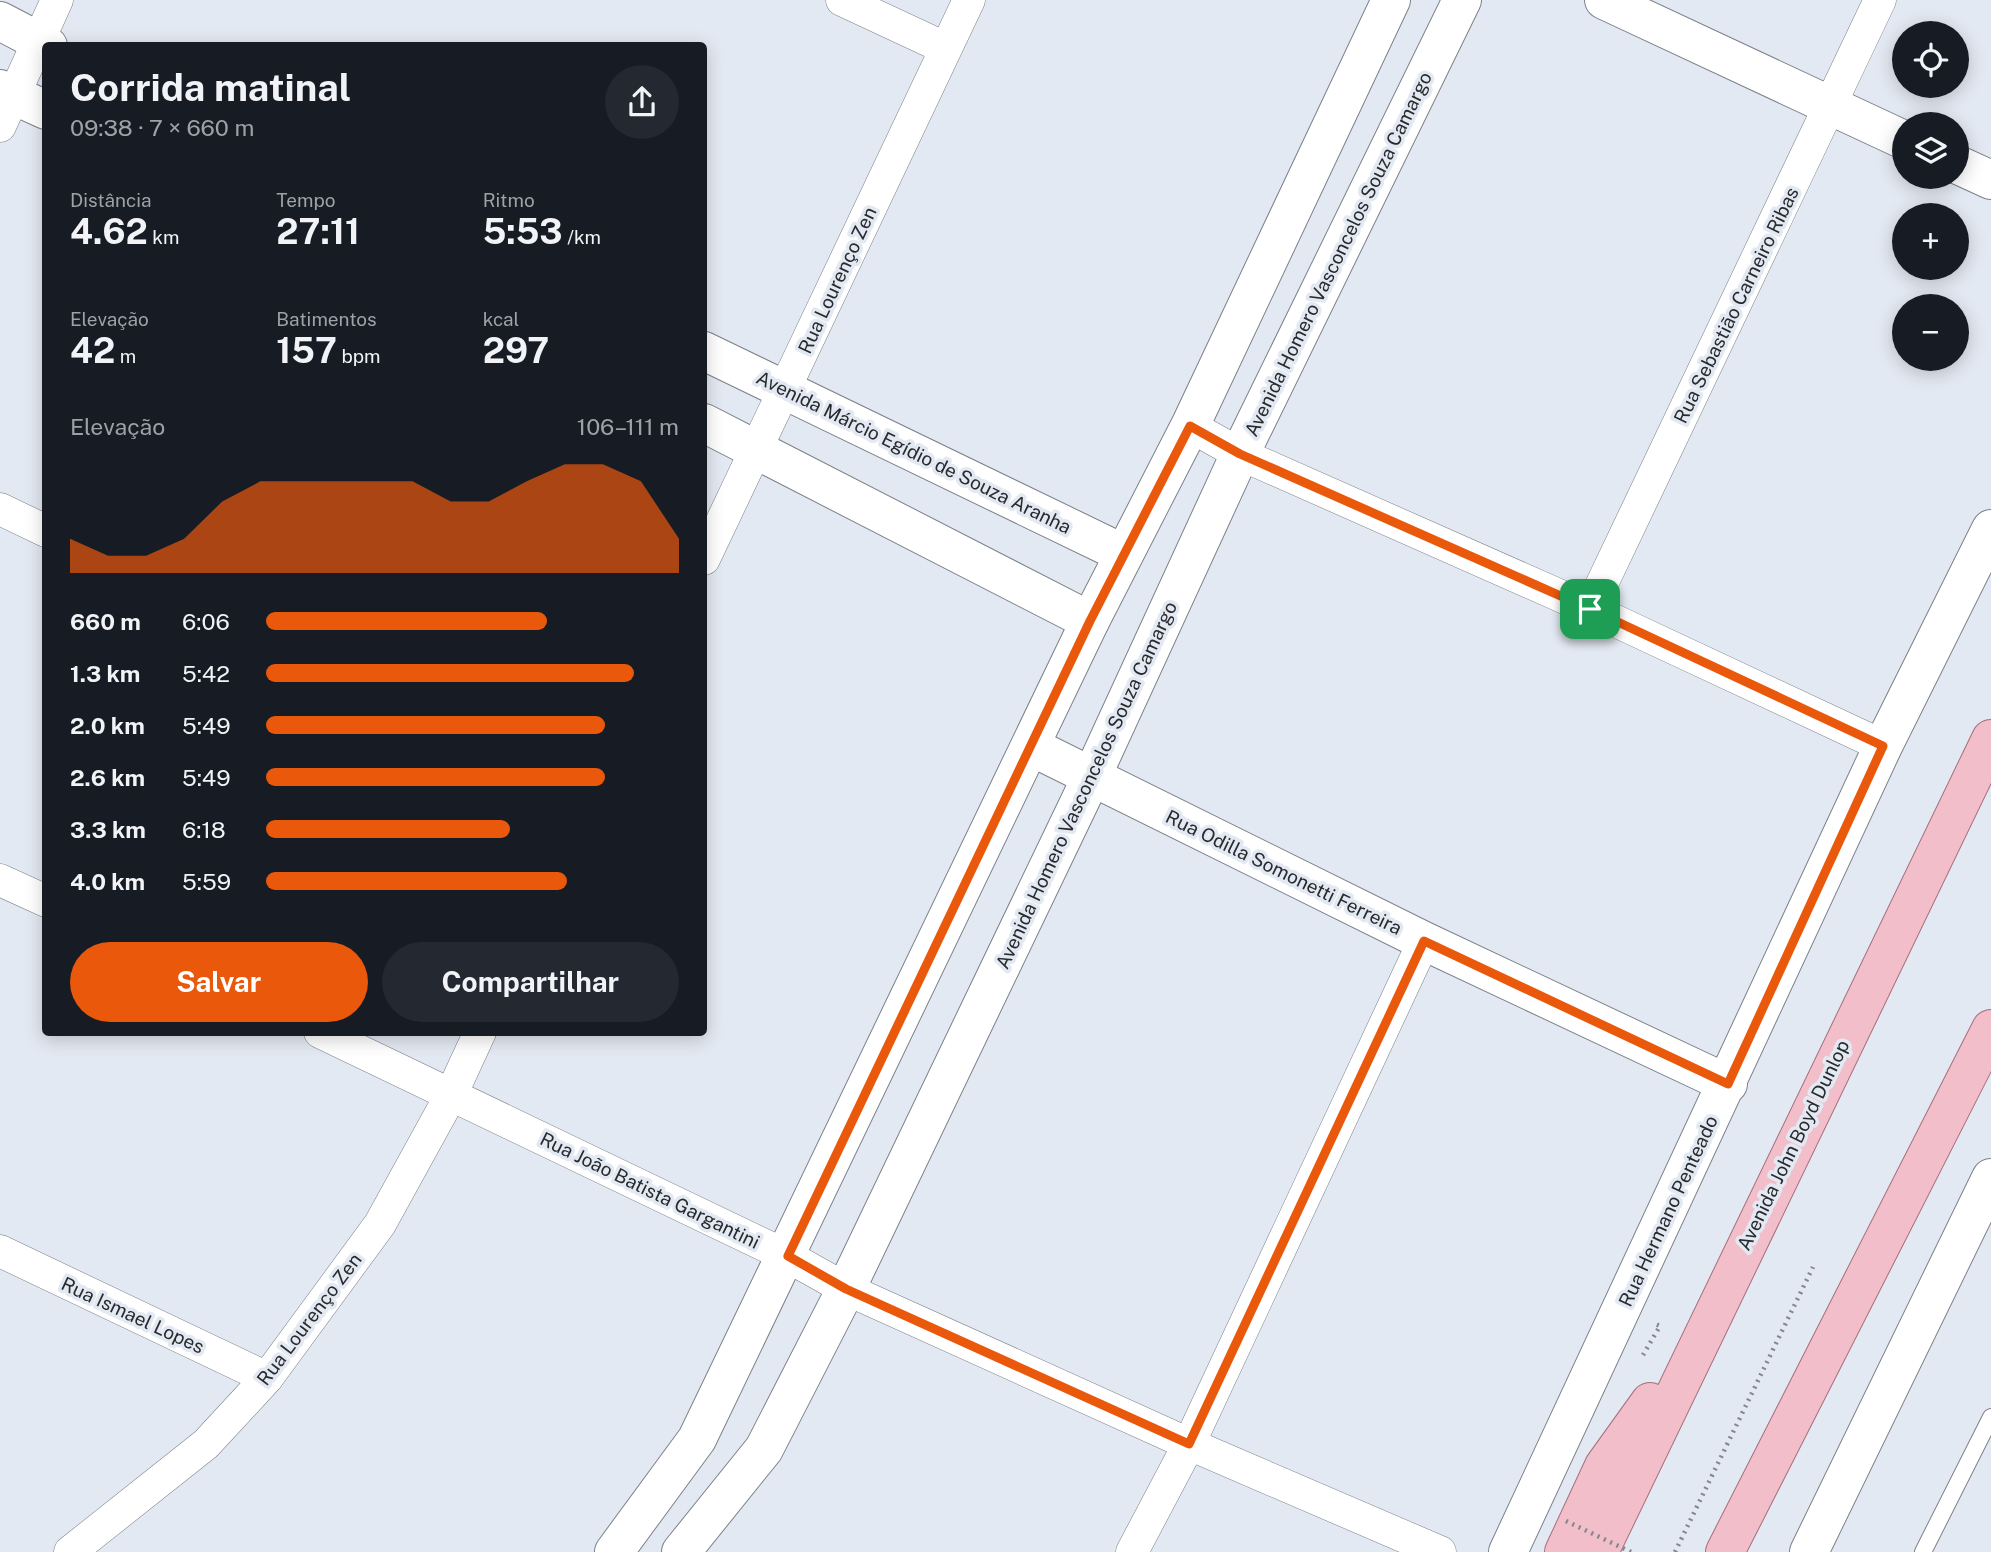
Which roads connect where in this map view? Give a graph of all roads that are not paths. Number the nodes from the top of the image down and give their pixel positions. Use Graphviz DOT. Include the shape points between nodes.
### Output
graph roads {
  1 [pos="57,0"];
  2 [pos="842,0"];
  3 [pos="969,0"];
  4 [pos="1391,0"];
  5 [pos="1462,0"];
  6 [pos="1604,0"];
  7 [pos="1880,0"];
  8 [pos="0,21"];
  9 [pos="42,42"];
  10 [pos="43,42"];
  11 [pos="42,45"];
  12 [pos="945,48"];
  13 [pos="15,105"];
  14 [pos="1831,106"];
  15 [pos="1892,134"];
  16 [pos="1969,170"];
  17 [pos="1991,180"];
  18 [pos="707,352"];
  19 [pos="786,390"];
  20 [pos="707,424"];
  21 [pos="1190,426"];
  22 [pos="756,448"];
  23 [pos="1240,454"];
  24 [pos="0,509"];
  25 [pos="42,529"];
  26 [pos="1991,529"];
  27 [pos="707,553"];
  28 [pos="1124,554"];
  29 [pos="1590,609"];
  30 [pos="1090,621"];
  31 [pos="1991,739"];
  32 [pos="1883,746"];
  33 [pos="1032,747"];
  34 [pos="1092,776"];
  35 [pos="0,880"];
  36 [pos="42,899"];
  37 [pos="1424,941"];
  38 [pos="1991,1028"];
  39 [pos="328,1036"];
  40 [pos="478,1036"];
  41 [pos="1728,1084"];
  42 [pos="451,1095"];
  43 [pos="1991,1178"];
  44 [pos="0,1251"];
  45 [pos="788,1256"];
  46 [pos="846,1289"];
  47 [pos="1698,1343"];
  48 [pos="267,1378"];
  49 [pos="1991,1417"];
  50 [pos="1189,1444"];
  51 [pos="1565,1536"];
  52 [pos="70,1552"];
  53 [pos="614,1552"];
  54 [pos="681,1552"];
  55 [pos="1132,1552"];
  56 [pos="1440,1552"];
  57 [pos="1508,1552"];
  58 [pos="1599,1552"];
  59 [pos="1725,1552"];
  60 [pos="1809,1552"];
  61 [pos="1923,1552"];
  1 -- 10 [label="street"];
  2 -- 12 [label="street"];
  3 -- 12 [label="street, Rua Lourenço Zen"];
  4 -- 21 [label="main road"];
  5 -- 23 [label="main road, Avenida Homero Vasconcelos Souza Camargo"];
  6 -- 14 [label="main road"];
  7 -- 14 [label="street, Rua Sebastião Carneiro Ribas"];
  8 -- 9 [label="main road"];
  11 -- 13 [label="street"];
  12 -- 19 [label="street, Rua Lourenço Zen"];
  14 -- 15 [label="main road"];
  14 -- 29 [label="street, Rua Sebastião Carneiro Ribas"];
  16 -- 17 [label="main road"];
  18 -- 19 [label="main road, Avenida Márcio Egídio de Souza Aranha"];
  19 -- 22 [label="street, Rua Lourenço Zen"];
  19 -- 28 [label="main road, Avenida Márcio Egídio de Souza Aranha"];
  20 -- 22 [label="main road"];
  21 -- 23 [label="street"];
  21 -- 28 [label="main road"];
  22 -- 27 [label="street, Rua Lourenço Zen"];
  22 -- 30 [label="main road"];
  23 -- 29 [label="street"];
  23 -- 34 [label="main road, Avenida Homero Vasconcelos Souza Camargo"];
  24 -- 25 [label="street"];
  26 -- 32 [label="main road, Rua Hermano Penteado"];
  28 -- 30 [label="main road"];
  29 -- 32 [label="street"];
  30 -- 33 [label="main road"];
  31 -- 47 [label="main road, Avenida John Boyd Dunlop"];
  32 -- 41 [label="main road, Rua Hermano Penteado"];
  33 -- 34 [label="main road, Rua Odilla Somonetti Ferreira"];
  33 -- 45 [label="main road"];
  34 -- 37 [label="main road, Rua Odilla Somonetti Ferreira"];
  34 -- 46 [label="main road, Avenida Homero Vasconcelos Souza Camargo"];
  35 -- 36 [label="street"];
  37 -- 41 [label="main road, Rua Odilla Somonetti Ferreira"];
  37 -- 50 [label="street"];
  38 -- 59 [label="main road"];
  39 -- 42 [label="street, Rua João Batista Gargantini"];
  40 -- 42 [label="street, Rua Lourenço Zen"];
  41 -- 57 [label="main road, Rua Hermano Penteado"];
  42 -- 45 [label="street, Rua João Batista Gargantini"];
  42 -- 48 [label="street, Rua Lourenço Zen" via="380,1224"];
  43 -- 60 [label="main road"];
  44 -- 48 [label="street, Rua Ismael Lopes"];
  45 -- 46 [label="street, Rua João Batista Gargantini"];
  45 -- 53 [label="main road" via="697,1438"];
  46 -- 50 [label="street, Rua João Batista Gargantini"];
  46 -- 54 [label="main road, Avenida Homero Vasconcelos Souza Camargo" via="764,1449"];
  47 -- 51 [label="main road" via="1604,1466"];
  47 -- 58 [label="main road, Avenida John Boyd Dunlop"];
  48 -- 52 [label="street, Rua Lourenço Zen" via="206,1444"];
  49 -- 61 [label="lane"];
  50 -- 55 [label="street"];
  50 -- 56 [label="street, Rua João Batista Gargantini"];
}
